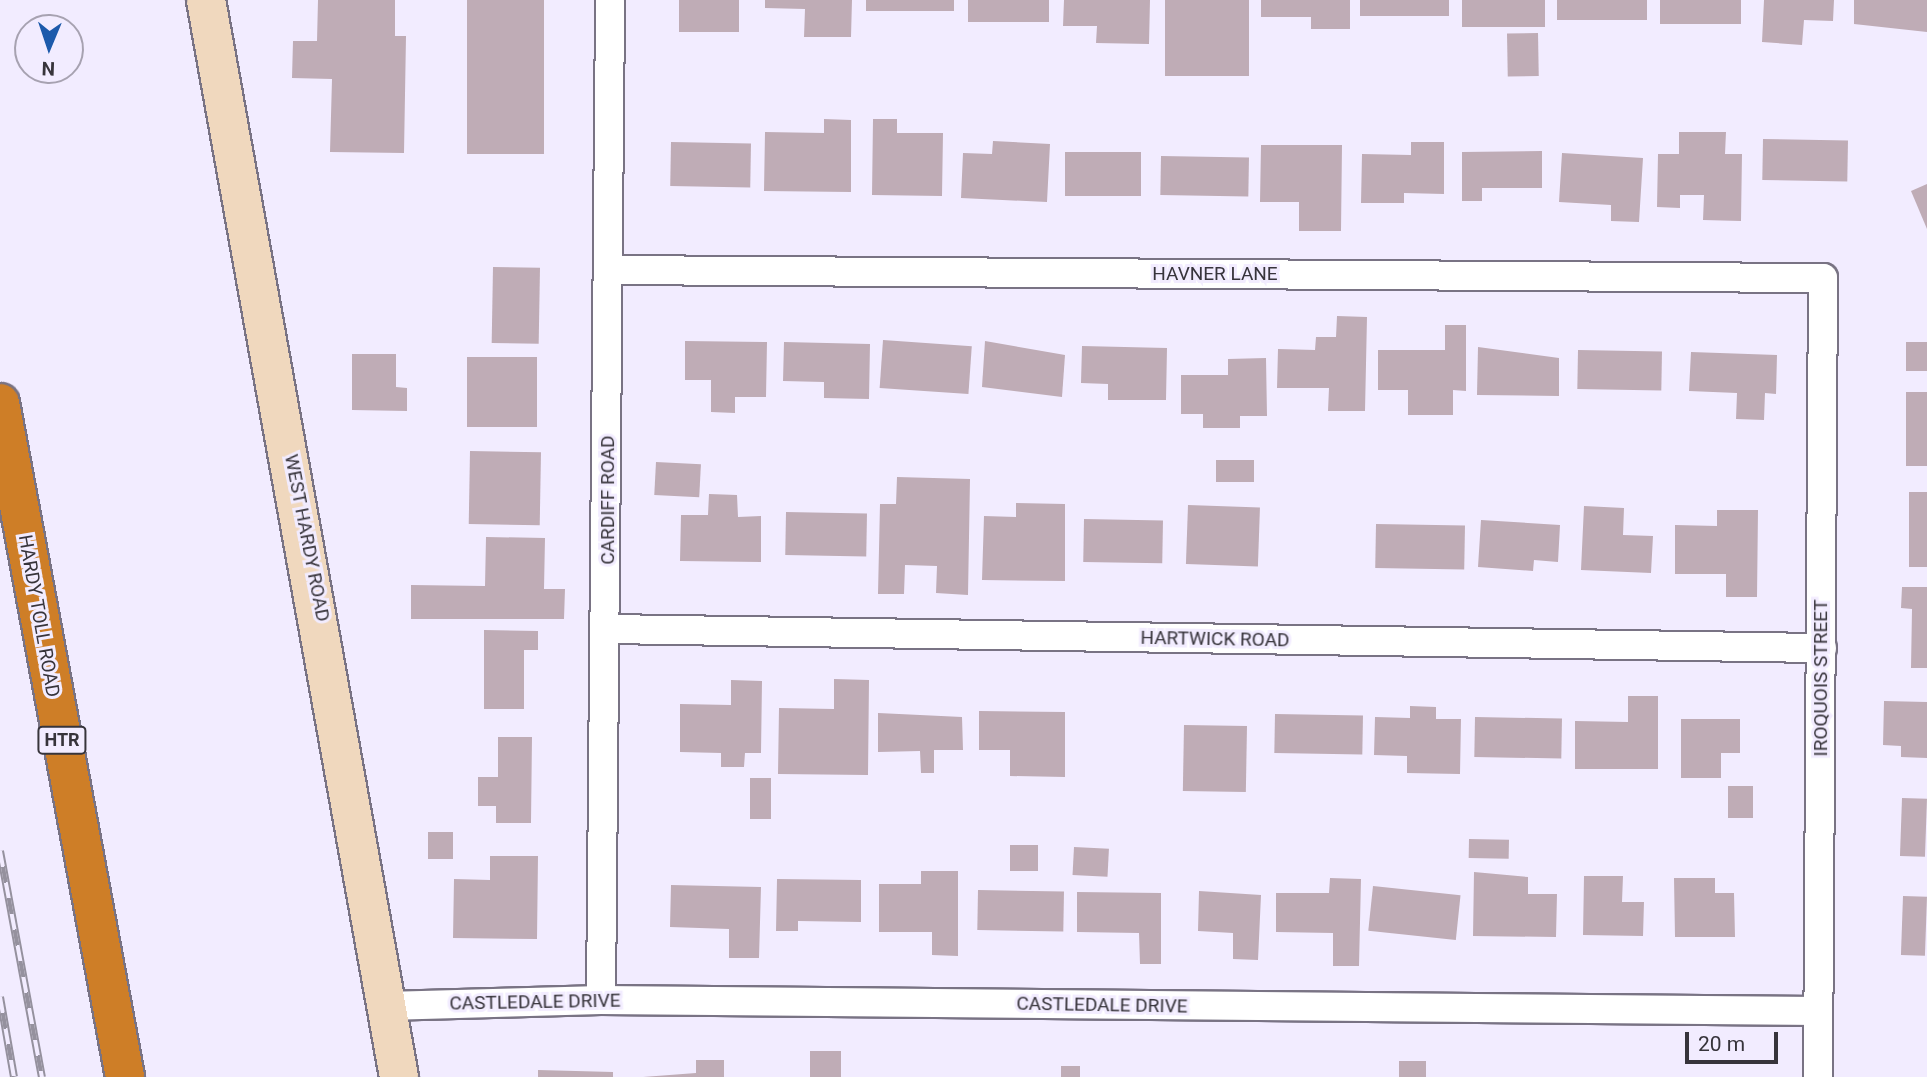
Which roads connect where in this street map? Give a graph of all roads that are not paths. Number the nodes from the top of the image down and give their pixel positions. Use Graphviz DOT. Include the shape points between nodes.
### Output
graph roads {
  1 [pos="206,0"];
  2 [pos="610,0"];
  3 [pos="608,270"];
  4 [pos="1823,278"];
  5 [pos="0,403"];
  6 [pos="608,629"];
  7 [pos="1822,648"];
  8 [pos="601,1000"];
  9 [pos="386,1006"];
  10 [pos="1818,1011"];
  11 [pos="125,1077"];
  12 [pos="400,1077"];
  13 [pos="1818,1077"];
  1 -- 9 [label="main road, WEST HARDY ROAD"];
  2 -- 3 [label="street, CARDIFF ROAD"];
  3 -- 4 [label="street, HAVNER LANE"];
  3 -- 6 [label="street, CARDIFF ROAD"];
  4 -- 7 [label="street, IROQUOIS STREET"];
  5 -- 11 [label="highway, HARDY TOLL ROAD / HTR"];
  6 -- 7 [label="street, HARTWICK ROAD"];
  6 -- 8 [label="street, CARDIFF ROAD"];
  7 -- 10 [label="street, IROQUOIS STREET"];
  8 -- 9 [label="street, CASTLEDALE DRIVE"];
  8 -- 10 [label="street, CASTLEDALE DRIVE"];
  9 -- 12 [label="main road, WEST HARDY ROAD"];
  10 -- 13 [label="street, IROQUOIS STREET"];
}
